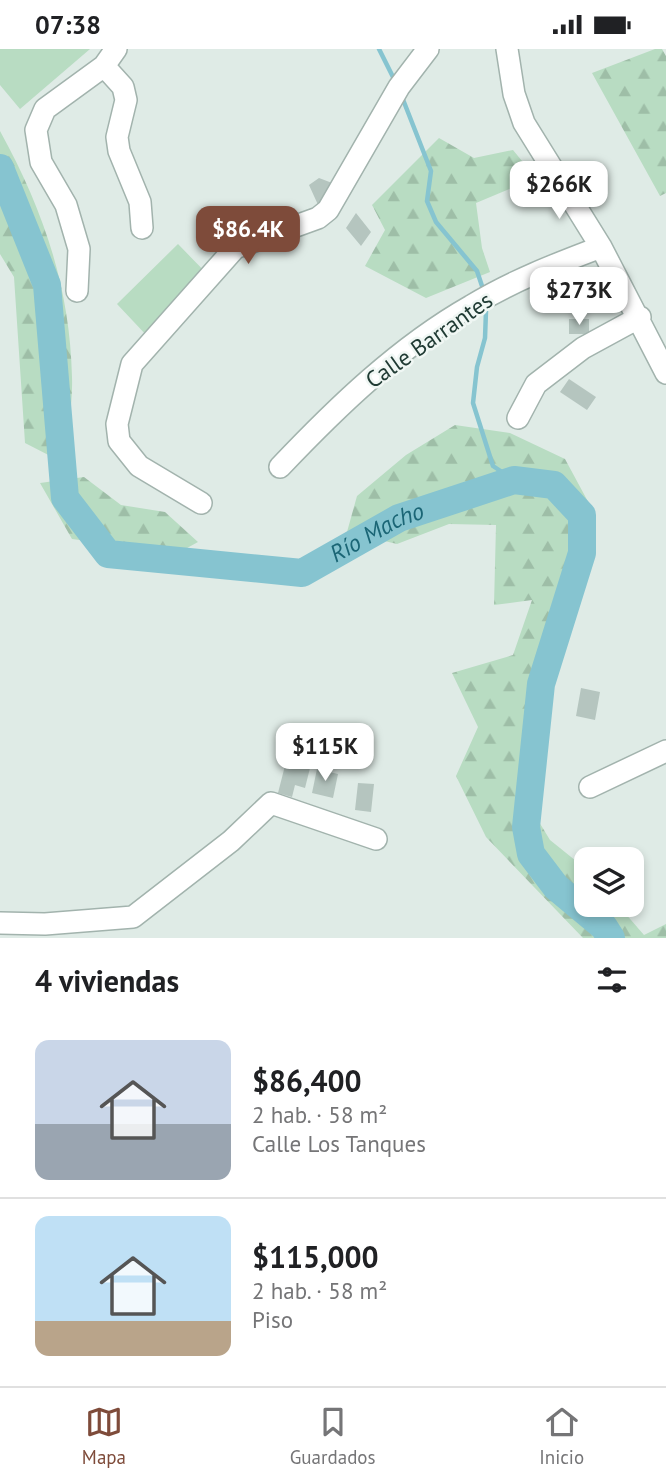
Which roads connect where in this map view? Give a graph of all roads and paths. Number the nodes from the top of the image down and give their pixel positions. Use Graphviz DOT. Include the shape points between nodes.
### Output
graph roads {
  1 [pos="428,49"];
  2 [pos="507,49"];
  3 [pos="110,58"];
  4 [pos="142,228"];
  5 [pos="601,247"];
  6 [pos="78,291"];
  7 [pos="639,317"];
  8 [pos="666,373"];
  9 [pos="518,418"];
  10 [pos="280,467"];
  11 [pos="201,503"];
  12 [pos="666,751"];
  13 [pos="590,787"];
  14 [pos="376,839"];
  15 [pos="0,923"];
  1 -- 11 [label="street" via="398,87 328,210 236,248 132,364 117,424 119,441 139,465"];
  2 -- 5 [label="street" via="524,124"];
  3 -- 4 [label="street" via="126,100 117,137 119,151 140,202"];
  3 -- 6 [label="street" via="45,109 36,130 41,162 74,227 81,269"];
  5 -- 7 [label="street"];
  5 -- 10 [label="street, Calle Barrantes" via="533,273 469,306 362,387"];
  7 -- 8 [label="street"];
  7 -- 9 [label="street" via="583,348 536,384"];
  12 -- 13 [label="street"];
  14 -- 15 [label="street" via="271,803 231,841 133,917"];
}
